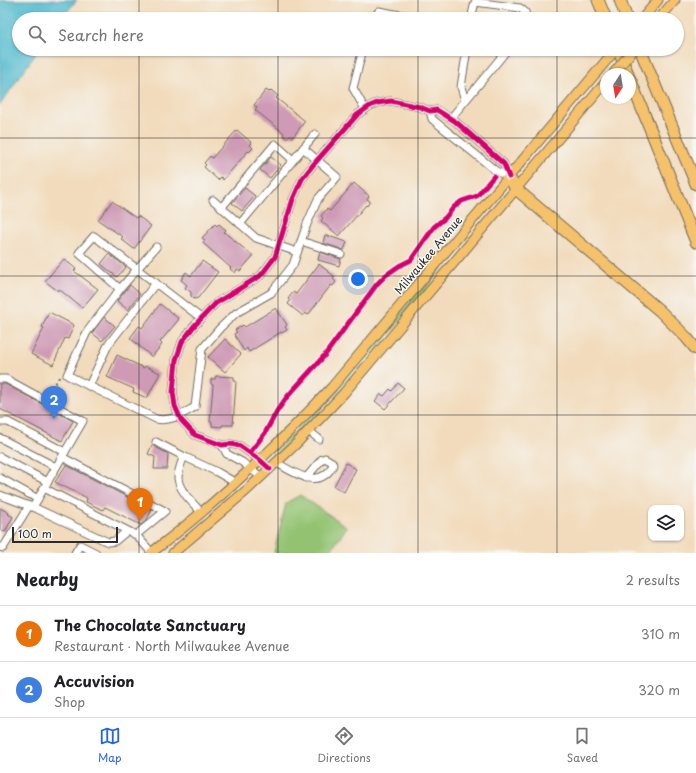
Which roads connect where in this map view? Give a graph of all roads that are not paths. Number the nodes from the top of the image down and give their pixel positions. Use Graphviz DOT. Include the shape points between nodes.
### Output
graph roads {
  1 [pos="598,0"];
  2 [pos="620,0"];
  3 [pos="658,0"];
  4 [pos="675,0"];
  5 [pos="472,12"];
  6 [pos="524,12"];
  7 [pos="603,12"];
  8 [pos="624,12"];
  9 [pos="647,12"];
  10 [pos="665,12"];
  11 [pos="362,56"];
  12 [pos="464,56"];
  13 [pos="502,56"];
  14 [pos="611,56"];
  15 [pos="620,56"];
  16 [pos="628,56"];
  17 [pos="643,56"];
  18 [pos="618,68"];
  19 [pos="625,68"];
  20 [pos="600,90"];
  21 [pos="636,94"];
  22 [pos="465,100"];
  23 [pos="365,108"];
  24 [pos="430,111"];
  25 [pos="451,118"];
  26 [pos="460,125"];
  27 [pos="315,134"];
  28 [pos="453,135"];
  29 [pos="303,148"];
  30 [pos="318,159"];
  31 [pos="293,160"];
  32 [pos="509,177"];
  33 [pos="696,184"];
  34 [pos="516,189"];
  35 [pos="213,200"];
  36 [pos="221,208"];
  37 [pos="240,224"];
  38 [pos="301,242"];
  39 [pos="696,242"];
  40 [pos="278,246"];
  41 [pos="156,247"];
  42 [pos="297,252"];
  43 [pos="341,254"];
  44 [pos="136,269"];
  45 [pos="156,283"];
  46 [pos="120,289"];
  47 [pos="201,318"];
  48 [pos="696,349"];
  49 [pos="0,379"];
  50 [pos="89,386"];
  51 [pos="179,416"];
  52 [pos="0,422"];
  53 [pos="308,431"];
  54 [pos="0,438"];
  55 [pos="319,439"];
  56 [pos="156,442"];
  57 [pos="222,445"];
  58 [pos="64,455"];
  59 [pos="0,457"];
  60 [pos="185,457"];
  61 [pos="260,460"];
  62 [pos="273,466"];
  63 [pos="56,467"];
  64 [pos="251,469"];
  65 [pos="261,477"];
  66 [pos="0,478"];
  67 [pos="306,478"];
  68 [pos="236,483"];
  69 [pos="46,485"];
  70 [pos="0,495"];
  71 [pos="38,499"];
  72 [pos="31,506"];
  73 [pos="202,513"];
  74 [pos="127,531"];
  75 [pos="136,535"];
  76 [pos="0,547"];
  77 [pos="75,553"];
  78 [pos="96,553"];
  79 [pos="151,553"];
  80 [pos="173,553"];
  1 -- 7 [label="highway"];
  2 -- 8 [label="highway"];
  3 -- 9 [label="main road"];
  4 -- 10 [label="main road"];
  5 -- 6 [label="street" via="474,2 520,8"];
  11 -- 23 [label="street" via="353,88"];
  12 -- 22 [label="street" via="461,87"];
  13 -- 22 [label="street"];
  14 -- 32 [label="main road, Milwaukee Avenue"];
  15 -- 19 [label="highway"];
  16 -- 18 [label="main road, bridge"];
  17 -- 33 [label="highway"];
  20 -- 34 [label="main road"];
  21 -- 39 [label="highway"];
  22 -- 25 [label="street"];
  23 -- 24 [label="street" via="377,103 396,101"];
  23 -- 30 [label="street"];
  24 -- 25 [label="street" via="437,110"];
  24 -- 28 [label="street" via="432,119"];
  25 -- 26 [label="street"];
  26 -- 28 [label="street"];
  26 -- 32 [label="street" via="504,164"];
  27 -- 29 [label="street"];
  28 -- 32 [label="street" via="496,171"];
  29 -- 30 [label="street"];
  29 -- 31 [label="street"];
  30 -- 38 [label="street" via="337,177 318,199"];
  30 -- 40 [label="street" via="302,179"];
  31 -- 36 [label="street" via="275,144"];
  31 -- 37 [label="street"];
  32 -- 34 [label="highway"];
  32 -- 61 [label="main road, Milwaukee Avenue" via="332,387"];
  34 -- 48 [label="highway" via="660,311"];
  34 -- 53 [label="main road" via="364,370"];
  35 -- 36 [label="street"];
  36 -- 37 [label="street"];
  37 -- 40 [label="street" via="256,238"];
  38 -- 42 [label="street"];
  38 -- 43 [label="street"];
  40 -- 42 [label="street"];
  40 -- 47 [label="street" via="275,257 260,276 222,298"];
  41 -- 44 [label="street"];
  42 -- 51 [label="street" via="293,265 271,293 236,313 202,349 195,407"];
  44 -- 45 [label="street"];
  44 -- 46 [label="street"];
  44 -- 46 [label="street" via="94,236 79,253"];
  45 -- 47 [label="street"];
  45 -- 50 [label="street" via="108,345"];
  46 -- 50 [label="street" via="87,332 67,375"];
  47 -- 51 [label="street" via="182,342 176,360 173,392"];
  49 -- 58 [label="street" via="6,379 83,421"];
  50 -- 51 [label="street" via="156,419 164,421"];
  51 -- 57 [label="street" via="195,435"];
  52 -- 58 [label="street" via="8,422"];
  53 -- 55 [label="street"];
  53 -- 62 [label="main road"];
  54 -- 63 [label="street"];
  56 -- 60 [label="street"];
  57 -- 61 [label="street" via="240,446"];
  57 -- 64 [label="street" via="227,454"];
  58 -- 63 [label="street"];
  58 -- 75 [label="street" via="165,511"];
  59 -- 69 [label="street"];
  60 -- 68 [label="street"];
  60 -- 73 [label="street" via="178,478 185,494"];
  61 -- 62 [label="street"];
  61 -- 64 [label="main road, Milwaukee Avenue"];
  62 -- 65 [label="main road"];
  62 -- 67 [label="street"];
  63 -- 69 [label="street"];
  64 -- 65 [label="street"];
  64 -- 68 [label="main road, Milwaukee Avenue"];
  65 -- 80 [label="main road"];
  66 -- 71 [label="street"];
  68 -- 73 [label="main road, Milwaukee Avenue"];
  69 -- 71 [label="street"];
  69 -- 74 [label="street"];
  70 -- 72 [label="street"];
  71 -- 72 [label="street"];
  72 -- 74 [label="street" via="108,542 115,541"];
  72 -- 76 [label="street" via="3,548"];
  73 -- 79 [label="main road, Milwaukee Avenue"];
  74 -- 75 [label="street"];
  75 -- 79 [label="street"];
  77 -- 78 [label="street" via="80,545"];
}
